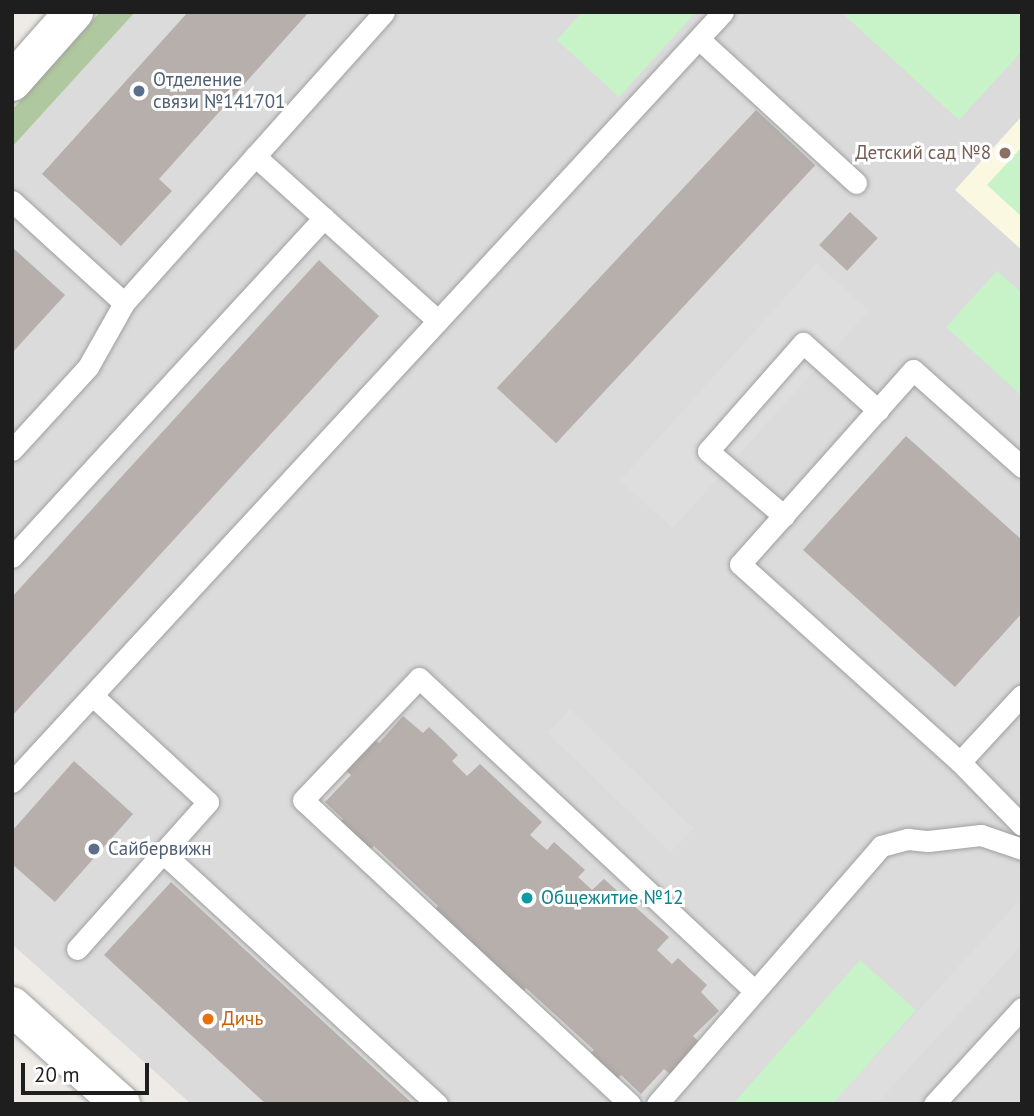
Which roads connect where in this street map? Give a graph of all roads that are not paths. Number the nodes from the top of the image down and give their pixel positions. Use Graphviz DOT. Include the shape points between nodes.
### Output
graph roads {
  1 [pos="74,12"];
  2 [pos="384,12"];
  3 [pos="723,12"];
  4 [pos="699,39"];
  5 [pos="12,82"];
  6 [pos="255,156"];
  7 [pos="856,183"];
  8 [pos="12,201"];
  9 [pos="324,218"];
  10 [pos="124,303"];
  11 [pos="438,321"];
  12 [pos="878,410"];
  13 [pos="12,450"];
  14 [pos="1022,467"];
  15 [pos="784,516"];
  16 [pos="12,557"];
  17 [pos="1022,695"];
  18 [pos="93,696"];
  19 [pos="960,762"];
  20 [pos="12,782"];
  21 [pos="1022,825"];
  22 [pos="1022,849"];
  23 [pos="163,853"];
  24 [pos="77,949"];
  25 [pos="754,990"];
  26 [pos="12,1006"];
  27 [pos="1022,1008"];
  28 [pos="121,1104"];
  29 [pos="438,1104"];
  30 [pos="630,1104"];
  31 [pos="657,1104"];
  32 [pos="934,1104"];
  1 -- 5 [label="street"];
  2 -- 6 [label="lane"];
  3 -- 4 [label="lane"];
  4 -- 7 [label="lane"];
  4 -- 11 [label="lane"];
  6 -- 9 [label="lane"];
  6 -- 10 [label="lane"];
  8 -- 10 [label="lane"];
  9 -- 11 [label="lane"];
  9 -- 16 [label="lane"];
  10 -- 13 [label="lane" via="88,367"];
  11 -- 18 [label="lane"];
  12 -- 14 [label="lane" via="913,370"];
  12 -- 15 [label="lane"];
  12 -- 15 [label="lane" via="803,343 708,451"];
  15 -- 19 [label="lane" via="740,564"];
  17 -- 19 [label="lane"];
  18 -- 20 [label="lane"];
  18 -- 23 [label="lane" via="208,802"];
  19 -- 21 [label="lane"];
  22 -- 25 [label="lane" via="981,835 908,839 881,846"];
  23 -- 24 [label="lane"];
  23 -- 29 [label="lane"];
  25 -- 30 [label="lane" via="419,678 303,800"];
  25 -- 31 [label="lane"];
  26 -- 28 [label="street"];
  27 -- 32 [label="lane"];
}
